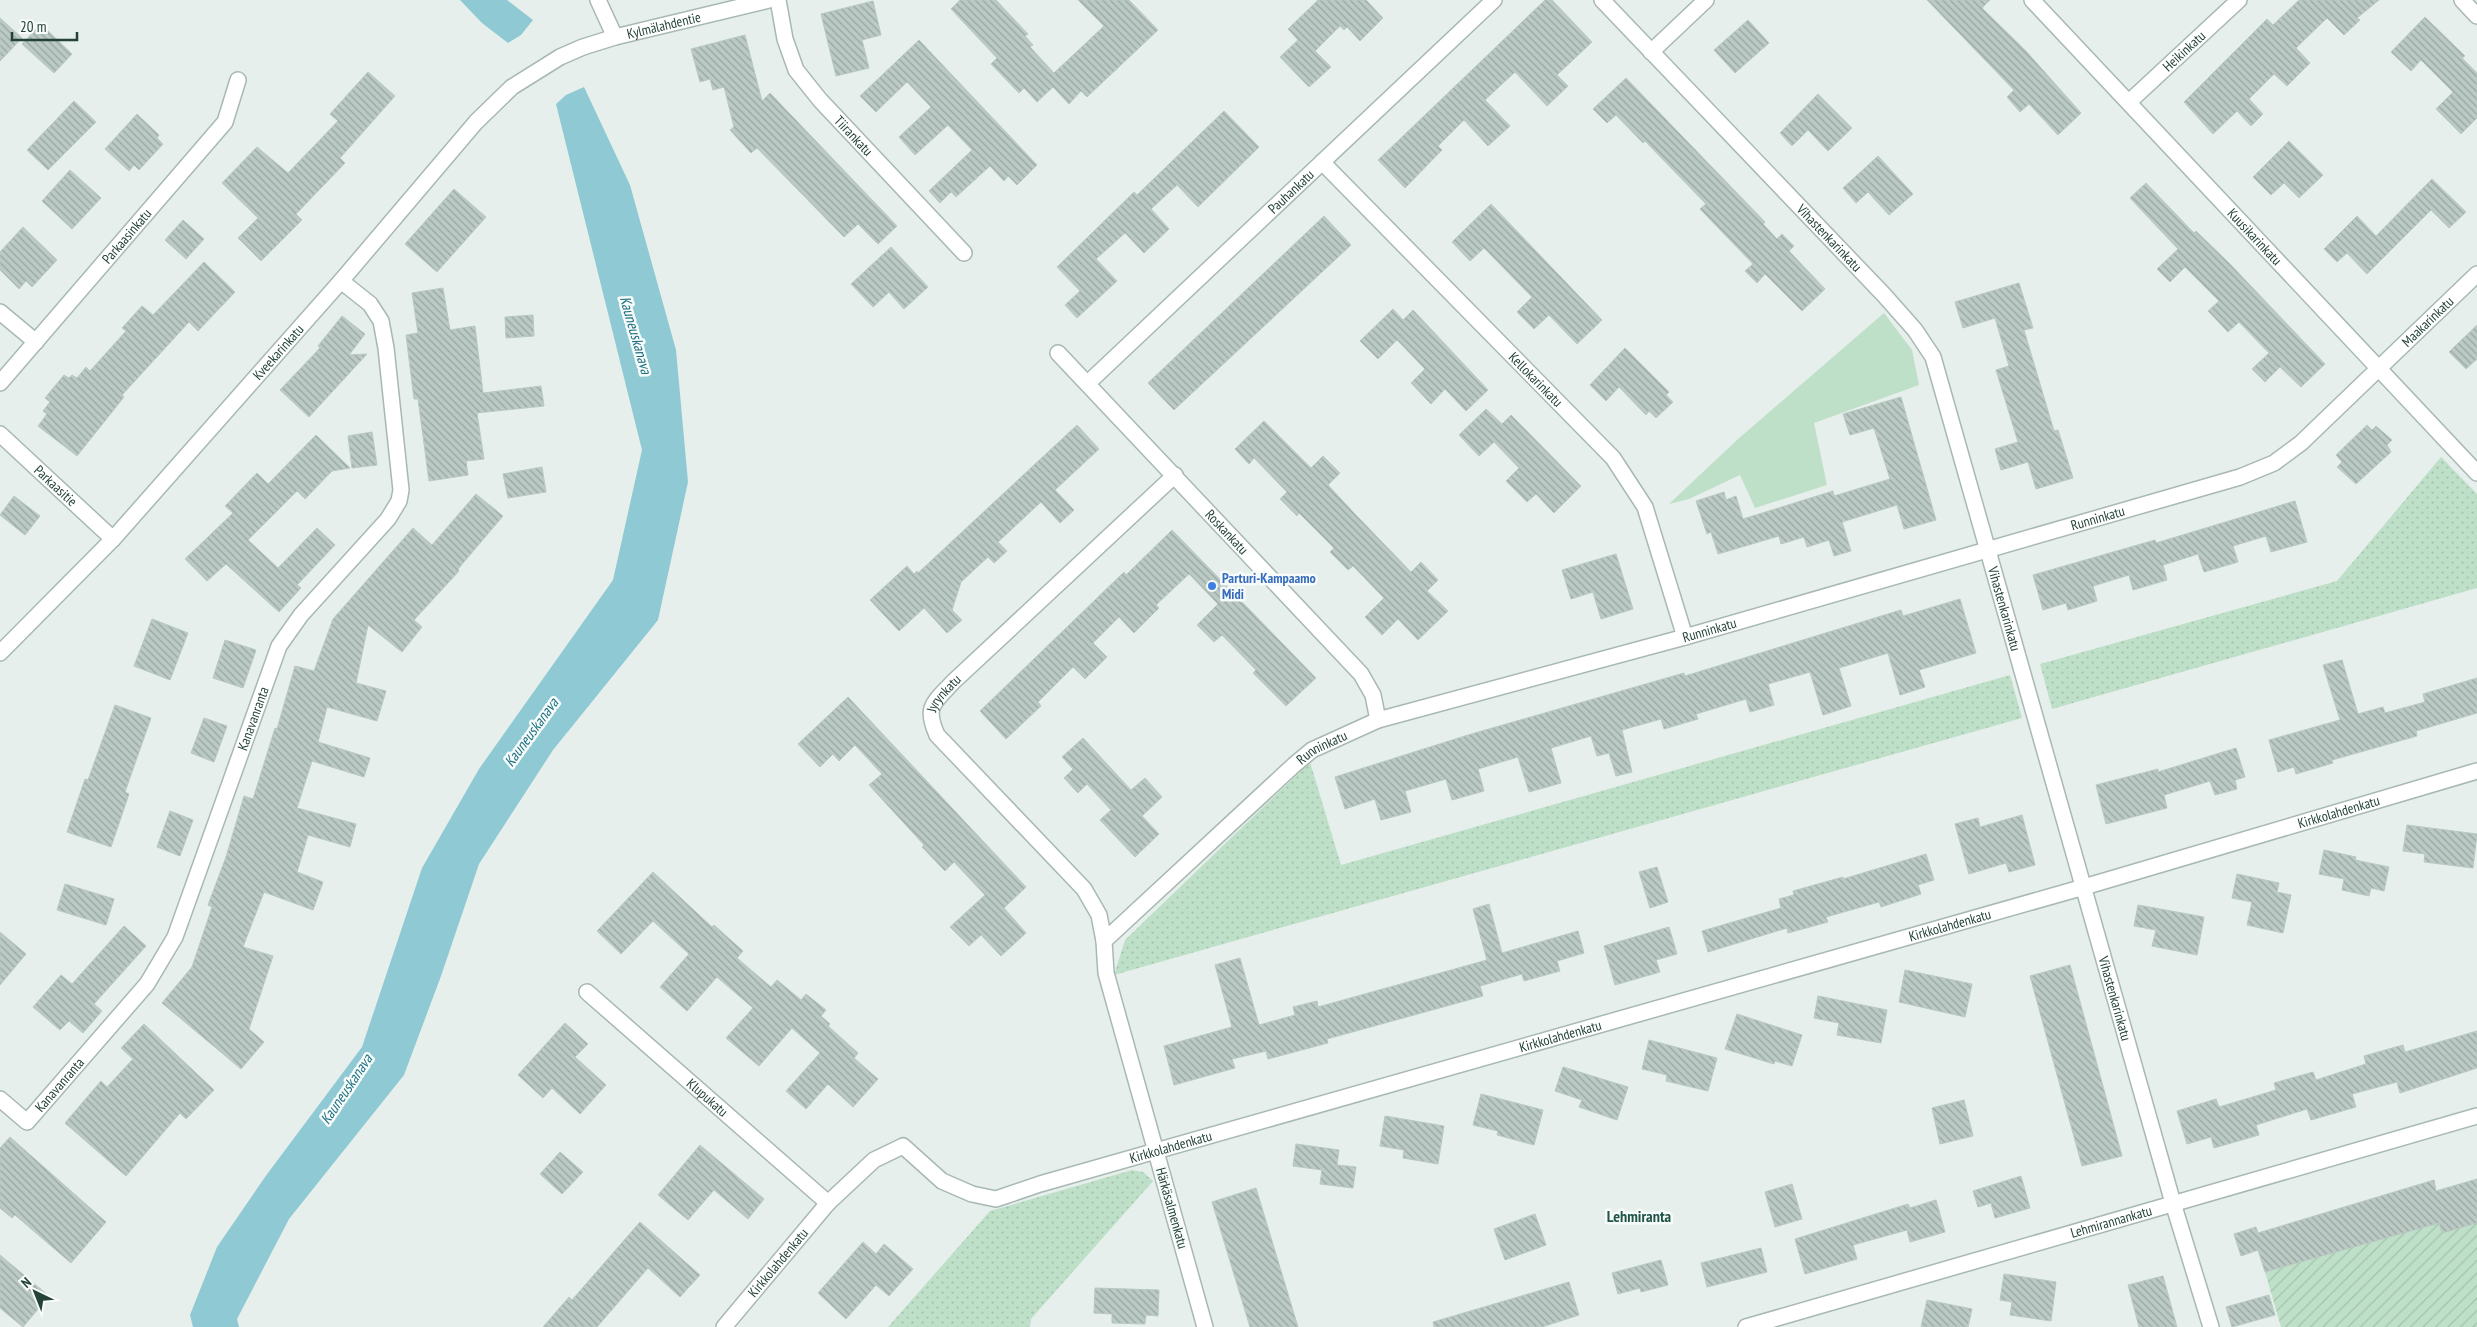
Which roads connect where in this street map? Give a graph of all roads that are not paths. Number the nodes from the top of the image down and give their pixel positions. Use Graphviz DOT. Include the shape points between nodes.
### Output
graph roads {
  1 [pos="598,0"];
  2 [pos="769,0"];
  3 [pos="778,0"];
  4 [pos="1494,0"];
  5 [pos="1602,0"];
  6 [pos="1706,0"];
  7 [pos="2032,0"];
  8 [pos="2239,0"];
  9 [pos="2462,0"];
  10 [pos="2477,16"];
  11 [pos="615,37"];
  12 [pos="1651,52"];
  13 [pos="560,57"];
  14 [pos="238,80"];
  15 [pos="2129,102"];
  16 [pos="1322,162"];
  17 [pos="964,253"];
  18 [pos="2477,274"];
  19 [pos="341,281"];
  20 [pos="0,312"];
  21 [pos="36,342"];
  22 [pos="1058,354"];
  23 [pos="2379,369"];
  24 [pos="1088,383"];
  25 [pos="0,384"];
  26 [pos="0,434"];
  27 [pos="2477,473"];
  28 [pos="1175,476"];
  29 [pos="112,539"];
  30 [pos="1989,548"];
  31 [pos="1685,637"];
  32 [pos="0,653"];
  33 [pos="1378,720"];
  34 [pos="2477,772"];
  35 [pos="2084,887"];
  36 [pos="1104,941"];
  37 [pos="587,992"];
  38 [pos="0,1099"];
  39 [pos="2477,1116"];
  40 [pos="1156,1151"];
  41 [pos="828,1203"];
  42 [pos="2173,1204"];
  43 [pos="724,1327"];
  44 [pos="1205,1327"];
  45 [pos="1746,1327"];
  46 [pos="2211,1327"];
  1 -- 11 [label="street"];
  2 -- 11 [label="street, Kylmälahdentie"];
  3 -- 17 [label="street, Tiirankatu" via="785,39 796,70 820,100"];
  4 -- 16 [label="street, Pauhankatu"];
  5 -- 12 [label="street, Vihastenkarinkatu"];
  6 -- 12 [label="street"];
  7 -- 15 [label="street, Kuusikarinkatu"];
  8 -- 15 [label="street, Heikinkatu"];
  9 -- 10 [label="street"];
  11 -- 13 [label="street, Kylmälahdentie"];
  12 -- 30 [label="street, Vihastenkarinkatu" via="1884,295 1933,356"];
  13 -- 19 [label="street, Kveekarinkatu" via="512,87 491,108"];
  14 -- 21 [label="street, Parkaasinkatu" via="225,122"];
  15 -- 23 [label="street, Kuusikarinkatu"];
  16 -- 24 [label="street, Pauhankatu"];
  16 -- 31 [label="street, Kellokarinkatu" via="1613,458 1645,507"];
  18 -- 23 [label="street, Maakarinkatu"];
  19 -- 29 [label="street, Kveekarinkatu"];
  19 -- 38 [label="street, Kanavanranta" via="370,304 381,321 401,490 399,501 388,519 301,615 279,646 175,937 157,970 27,1122"];
  20 -- 21 [label="street"];
  21 -- 25 [label="street, Parkaasinkatu"];
  22 -- 24 [label="street, Roskankatu"];
  23 -- 27 [label="street, Kuusikarinkatu"];
  23 -- 30 [label="street, Runninkatu" via="2301,443 2274,463 2240,476"];
  24 -- 28 [label="street, Roskankatu"];
  26 -- 29 [label="street, Parkaasitie"];
  28 -- 33 [label="street, Roskankatu" via="1362,674 1373,695"];
  28 -- 36 [label="street, Jyrynkatu" via="953,682 933,704 930,719 937,735 1084,889 1099,915"];
  29 -- 32 [label="street, Kveekarinkatu"];
  30 -- 31 [label="street, Runninkatu"];
  30 -- 35 [label="street, Vihastenkarinkatu"];
  31 -- 33 [label="street, Runninkatu"];
  33 -- 36 [label="street, Runninkatu" via="1312,750"];
  34 -- 35 [label="street, Kirkkolahdenkatu"];
  35 -- 40 [label="street, Kirkkolahdenkatu"];
  35 -- 42 [label="street, Vihastenkarinkatu"];
  36 -- 40 [label="street, Härkäsalmenkatu" via="1106,973"];
  37 -- 41 [label="street, Klupukatu"];
  39 -- 42 [label="street, Lehmirannankatu"];
  40 -- 41 [label="street, Kirkkolahdenkatu" via="996,1199 972,1194 942,1181 903,1146 874,1160"];
  40 -- 44 [label="street, Härkäsalmenkatu"];
  41 -- 43 [label="street, Kirkkolahdenkatu"];
  42 -- 45 [label="street, Lehmirannankatu"];
  42 -- 46 [label="street, Vihastenkarinkatu"];
}
